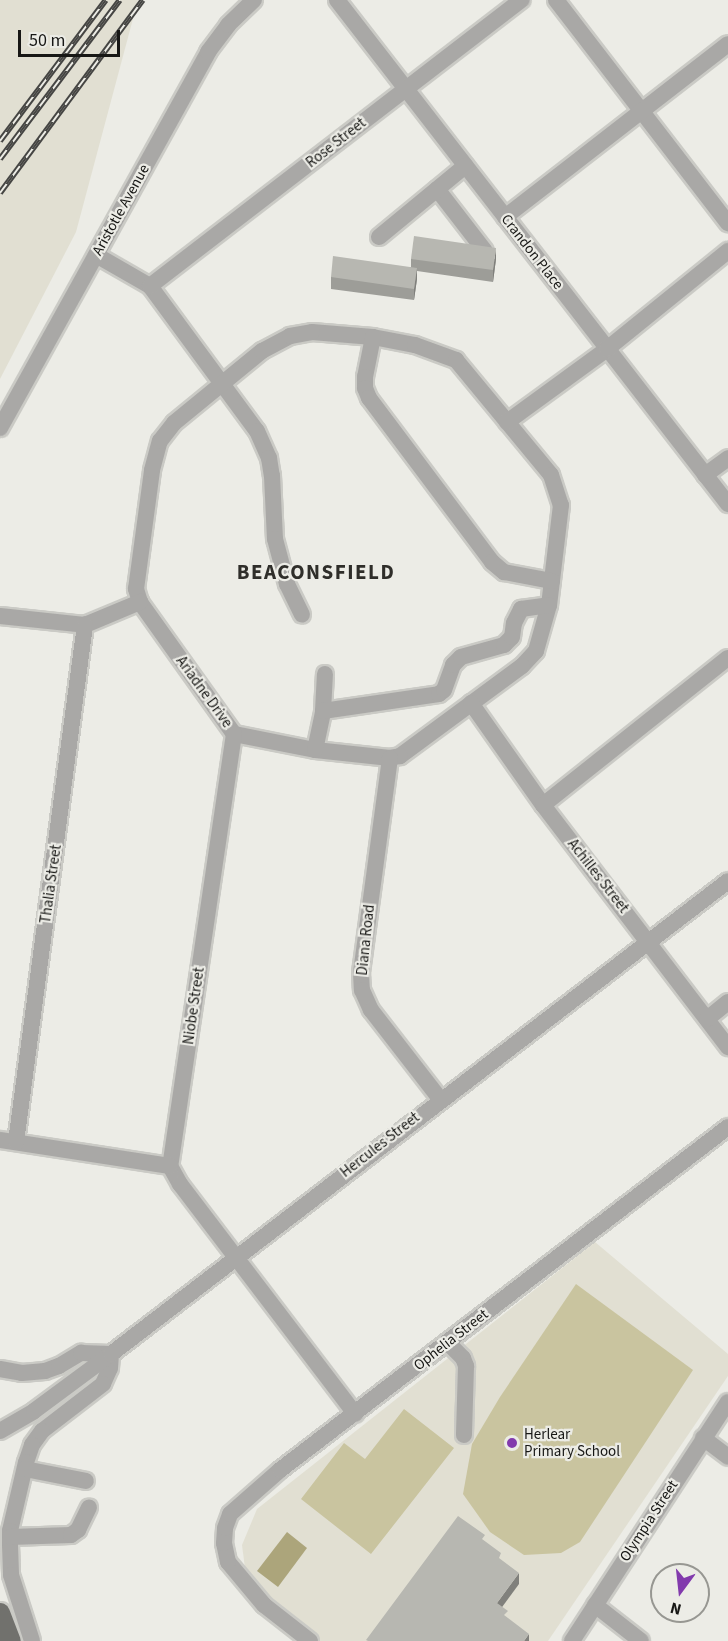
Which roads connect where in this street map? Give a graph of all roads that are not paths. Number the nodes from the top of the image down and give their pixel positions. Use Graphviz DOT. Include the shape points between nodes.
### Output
graph roads {
  1 [pos="254,0"];
  2 [pos="337,0"];
  3 [pos="522,0"];
  4 [pos="556,0"];
  5 [pos="728,44"];
  6 [pos="404,90"];
  7 [pos="642,112"];
  8 [pos="465,166"];
  9 [pos="437,189"];
  10 [pos="505,217"];
  11 [pos="728,223"];
  12 [pos="379,237"];
  13 [pos="485,251"];
  14 [pos="728,251"];
  15 [pos="96,255"];
  16 [pos="150,286"];
  17 [pos="373,337"];
  18 [pos="607,349"];
  19 [pos="221,385"];
  20 [pos="507,422"];
  21 [pos="0,429"];
  22 [pos="728,458"];
  23 [pos="705,475"];
  24 [pos="728,504"];
  25 [pos="552,581"];
  26 [pos="140,602"];
  27 [pos="549,605"];
  28 [pos="302,615"];
  29 [pos="0,616"];
  30 [pos="85,625"];
  31 [pos="728,658"];
  32 [pos="325,674"];
  33 [pos="471,703"];
  34 [pos="323,711"];
  35 [pos="234,734"];
  36 [pos="315,750"];
  37 [pos="390,758"];
  38 [pos="543,805"];
  39 [pos="728,881"];
  40 [pos="649,941"];
  41 [pos="728,1002"];
  42 [pos="707,1018"];
  43 [pos="728,1047"];
  44 [pos="440,1099"];
  45 [pos="728,1127"];
  46 [pos="8,1141"];
  47 [pos="170,1166"];
  48 [pos="237,1256"];
  49 [pos="448,1343"];
  50 [pos="111,1354"];
  51 [pos="0,1369"];
  52 [pos="728,1402"];
  53 [pos="34,1411"];
  54 [pos="355,1414"];
  55 [pos="0,1431"];
  56 [pos="464,1435"];
  57 [pos="703,1438"];
  58 [pos="0,1444"];
  59 [pos="728,1457"];
  60 [pos="25,1469"];
  61 [pos="86,1481"];
  62 [pos="89,1507"];
  63 [pos="10,1537"];
  64 [pos="595,1605"];
  65 [pos="0,1613"];
  66 [pos="11,1641"];
  67 [pos="32,1641"];
  68 [pos="310,1641"];
  69 [pos="572,1641"];
  70 [pos="641,1641"];
  1 -- 15 [label="street, Aristotle Avenue" via="208,52"];
  2 -- 6 [label="street, Crandon Place"];
  3 -- 6 [label="street, Rose Street"];
  4 -- 7 [label="street"];
  5 -- 7 [label="street"];
  6 -- 8 [label="street, Crandon Place"];
  6 -- 16 [label="street, Rose Street"];
  7 -- 10 [label="street"];
  7 -- 11 [label="street"];
  8 -- 9 [label="street"];
  8 -- 10 [label="street, Crandon Place"];
  9 -- 12 [label="street"];
  9 -- 13 [label="street"];
  10 -- 18 [label="street, Crandon Place"];
  14 -- 18 [label="street"];
  15 -- 16 [label="street"];
  15 -- 21 [label="street, Aristotle Avenue"];
  16 -- 19 [label="street"];
  17 -- 19 [label="street, Ariadne Drive" via="312,332 290,336 262,351"];
  17 -- 20 [label="street, Ariadne Drive" via="415,345 456,360"];
  17 -- 25 [label="street" via="365,377 369,398 492,562 504,572"];
  18 -- 20 [label="street"];
  18 -- 23 [label="street, Crandon Place"];
  19 -- 26 [label="street, Ariadne Drive" via="174,423 160,441 137,568"];
  19 -- 28 [label="street" via="257,430 267,452 275,538 287,585"];
  20 -- 25 [label="street, Ariadne Drive" via="550,475 558,491 561,505"];
  22 -- 23 [label="street"];
  23 -- 24 [label="street, Crandon Place"];
  25 -- 27 [label="street, Ariadne Drive"];
  26 -- 30 [label="street"];
  26 -- 35 [label="street, Ariadne Drive"];
  27 -- 33 [label="street, Ariadne Drive" via="541,640 532,657"];
  27 -- 34 [label="street" via="521,609 512,637 504,645 461,657 439,694"];
  29 -- 30 [label="street"];
  30 -- 46 [label="street, Thalia Street"];
  31 -- 38 [label="street"];
  32 -- 34 [label="street"];
  33 -- 37 [label="street, Ariadne Drive" via="409,752"];
  33 -- 38 [label="street, Achilles Street"];
  34 -- 36 [label="street"];
  35 -- 36 [label="street, Ariadne Drive"];
  35 -- 47 [label="street, Niobe Street"];
  36 -- 37 [label="street, Ariadne Drive"];
  37 -- 44 [label="street, Diana Road" via="361,973 362,990 371,1010"];
  38 -- 40 [label="street, Achilles Street"];
  39 -- 40 [label="street, Hercules Street"];
  40 -- 42 [label="street, Achilles Street"];
  40 -- 44 [label="street, Hercules Street"];
  41 -- 42 [label="street"];
  42 -- 43 [label="street, Achilles Street"];
  44 -- 48 [label="street, Hercules Street"];
  45 -- 49 [label="street, Ophelia Street"];
  46 -- 47 [label="street"];
  47 -- 48 [label="street"];
  48 -- 50 [label="street, Hercules Street"];
  48 -- 54 [label="street"];
  49 -- 54 [label="street, Ophelia Street"];
  49 -- 56 [label="street" via="466,1366"];
  50 -- 51 [label="street" via="81,1353 59,1366 30,1373"];
  50 -- 53 [label="street, Hercules Street"];
  50 -- 60 [label="street" via="103,1384 42,1431 32,1445"];
  52 -- 57 [label="street, Olympia Street"];
  53 -- 55 [label="street, Hercules Street"];
  53 -- 58 [label="street, Hercules Street"];
  54 -- 68 [label="street, Ophelia Street" via="280,1470 230,1514 225,1528 228,1562 239,1577 264,1605"];
  57 -- 59 [label="street"];
  57 -- 64 [label="street, Olympia Street"];
  60 -- 61 [label="street"];
  60 -- 63 [label="street"];
  62 -- 63 [label="street" via="78,1530 71,1535"];
  63 -- 67 [label="street" via="11,1575"];
  64 -- 69 [label="street, Olympia Street"];
  64 -- 70 [label="street"];
  65 -- 66 [label="main road"];
}
